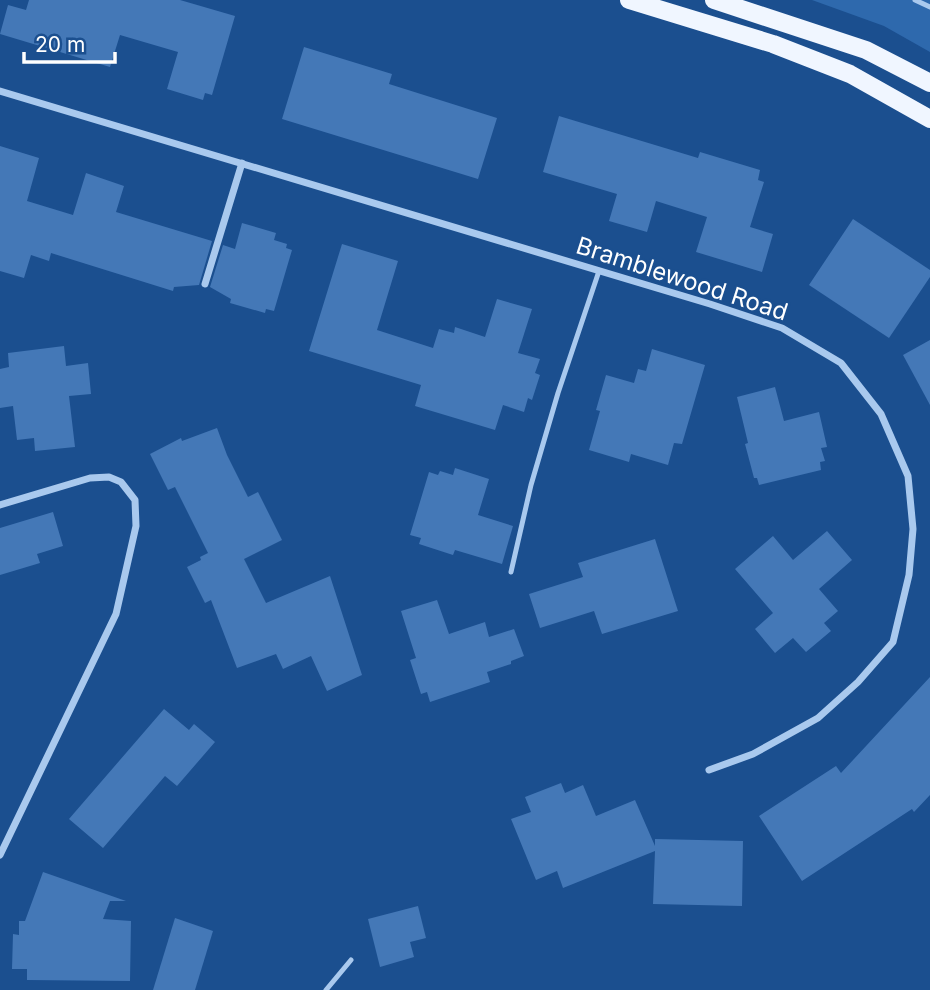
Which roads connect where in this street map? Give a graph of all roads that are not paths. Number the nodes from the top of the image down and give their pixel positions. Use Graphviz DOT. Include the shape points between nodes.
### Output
graph roads {
  1 [pos="629,0"];
  2 [pos="714,0"];
  3 [pos="915,0"];
  4 [pos="930,7"];
  5 [pos="930,83"];
  6 [pos="0,91"];
  7 [pos="930,119"];
  8 [pos="242,163"];
  9 [pos="599,271"];
  10 [pos="205,284"];
  11 [pos="0,505"];
  12 [pos="511,572"];
  13 [pos="709,770"];
  14 [pos="0,855"];
  15 [pos="351,960"];
  16 [pos="326,990"];
  1 -- 7 [label="main road" via="773,44 850,74"];
  2 -- 5 [label="main road" via="866,50"];
  3 -- 4 [label="lane"];
  6 -- 8 [label="street, Bramblewood Road"];
  8 -- 9 [label="street, Bramblewood Road"];
  8 -- 10 [label="street"];
  9 -- 12 [label="lane" via="554,406"];
  9 -- 13 [label="street, Bramblewood Road" via="782,328 841,363 881,414 908,476 909,575 893,642 818,718 753,754"];
  11 -- 14 [label="street" via="90,478 109,477 121,482 135,500 136,526 116,614"];
  15 -- 16 [label="lane"];
}
